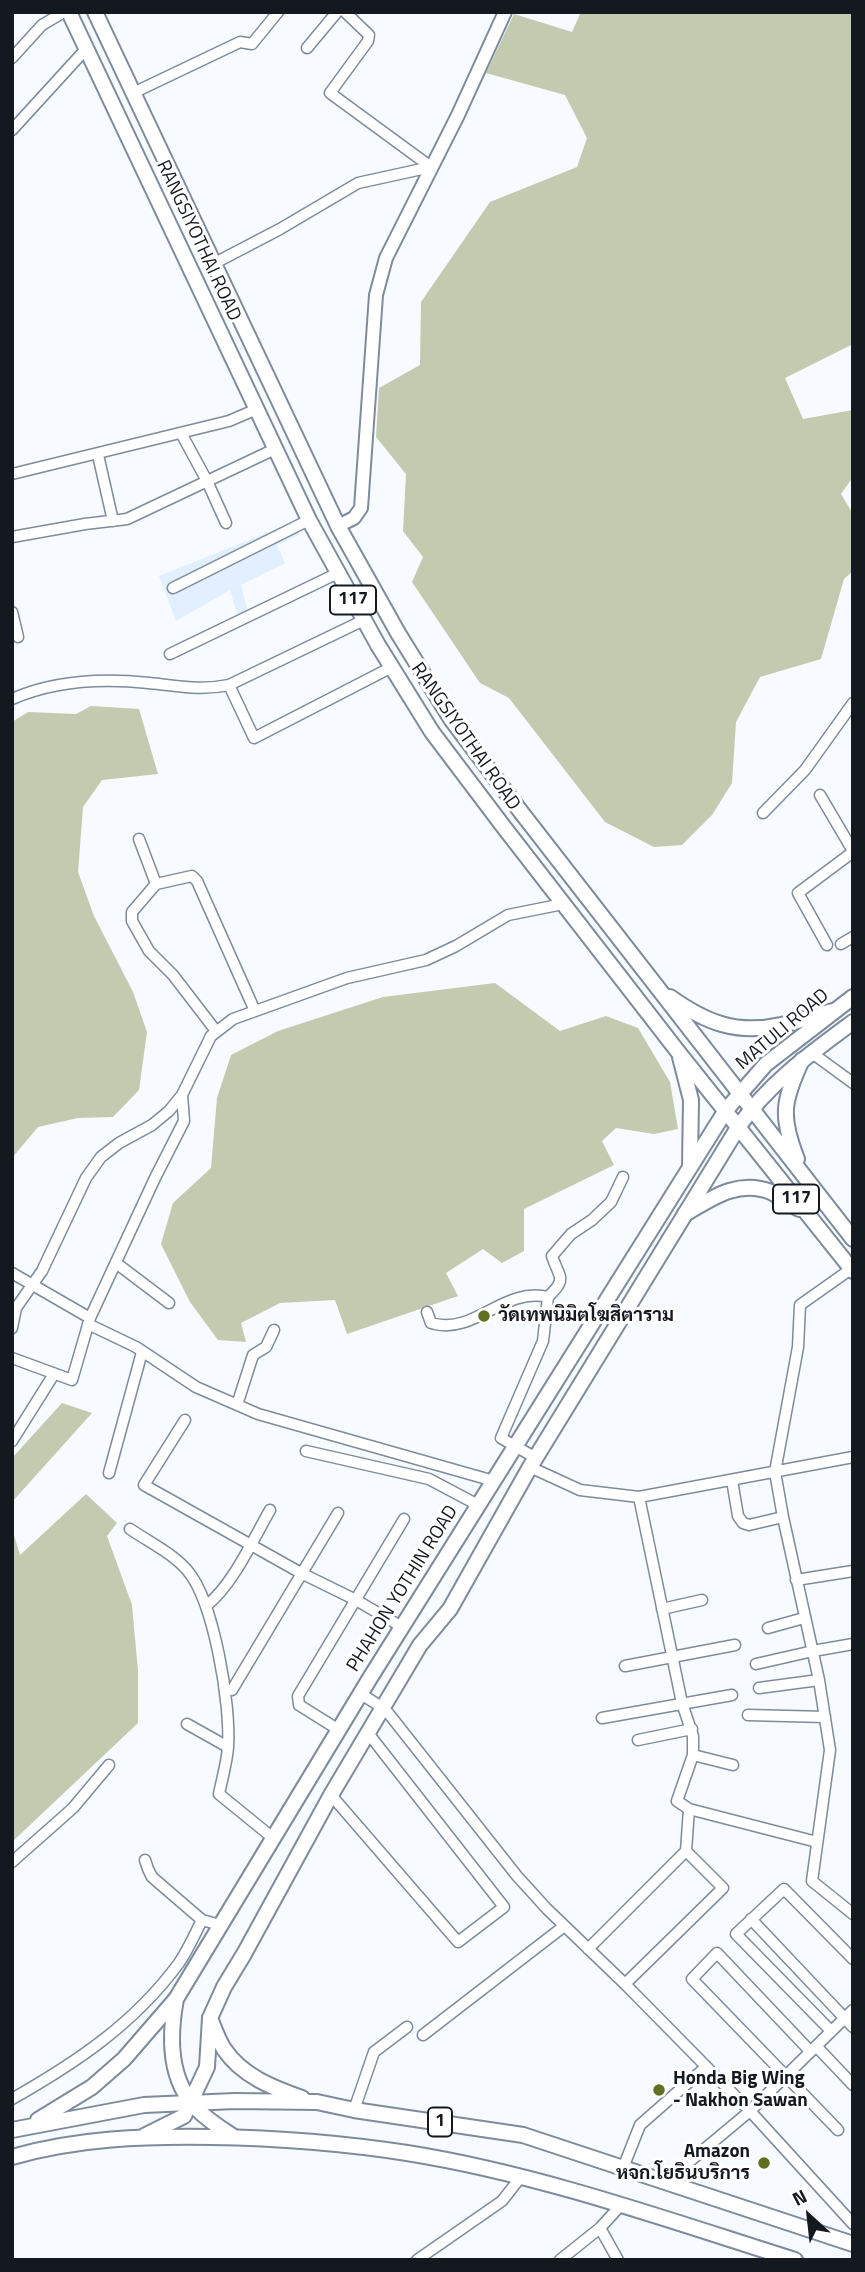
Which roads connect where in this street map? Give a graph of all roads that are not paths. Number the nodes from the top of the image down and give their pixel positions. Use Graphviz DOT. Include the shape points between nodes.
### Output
graph roads {
  1 [pos="64,12"];
  2 [pos="69,12"];
  3 [pos="95,12"];
  4 [pos="278,12"];
  5 [pos="337,12"];
  6 [pos="345,12"];
  7 [pos="505,12"];
  8 [pos="307,48"];
  9 [pos="86,49"];
  10 [pos="12,58"];
  11 [pos="133,93"];
  12 [pos="12,130"];
  13 [pos="431,167"];
  14 [pos="213,264"];
  15 [pos="234,310"];
  16 [pos="214,319"];
  17 [pos="257,409"];
  18 [pos="181,433"];
  19 [pos="275,449"];
  20 [pos="98,455"];
  21 [pos="12,474"];
  22 [pos="207,481"];
  23 [pos="309,520"];
  24 [pos="113,521"];
  25 [pos="226,523"];
  26 [pos="338,526"];
  27 [pos="12,537"];
  28 [pos="338,573"];
  29 [pos="173,588"];
  30 [pos="12,611"];
  31 [pos="364,620"];
  32 [pos="18,637"];
  33 [pos="170,654"];
  34 [pos="393,667"];
  35 [pos="229,685"];
  36 [pos="12,699"];
  37 [pos="853,703"];
  38 [pos="820,795"];
  39 [pos="762,813"];
  40 [pos="139,839"];
  41 [pos="853,851"];
  42 [pos="156,884"];
  43 [pos="563,904"];
  44 [pos="853,937"];
  45 [pos="841,944"];
  46 [pos="827,945"];
  47 [pos="657,988"];
  48 [pos="853,997"];
  49 [pos="255,1012"];
  50 [pos="833,1012"];
  51 [pos="853,1022"];
  52 [pos="216,1031"];
  53 [pos="678,1053"];
  54 [pos="807,1056"];
  55 [pos="853,1083"];
  56 [pos="739,1093"];
  57 [pos="182,1095"];
  58 [pos="751,1108"];
  59 [pos="726,1110"];
  60 [pos="739,1126"];
  61 [pos="690,1166"];
  62 [pos="803,1175"];
  63 [pos="623,1177"];
  64 [pos="807,1213"];
  65 [pos="685,1214"];
  66 [pos="853,1239"];
  67 [pos="116,1263"];
  68 [pos="852,1270"];
  69 [pos="12,1273"];
  70 [pos="32,1286"];
  71 [pos="548,1297"];
  72 [pos="169,1303"];
  73 [pos="427,1312"];
  74 [pos="89,1321"];
  75 [pos="12,1328"];
  76 [pos="274,1330"];
  77 [pos="142,1352"];
  78 [pos="12,1358"];
  79 [pos="54,1374"];
  80 [pos="237,1405"];
  81 [pos="185,1420"];
  82 [pos="12,1441"];
  83 [pos="516,1447"];
  84 [pos="306,1451"];
  85 [pos="853,1457"];
  86 [pos="533,1463"];
  87 [pos="775,1472"];
  88 [pos="108,1473"];
  89 [pos="732,1480"];
  90 [pos="494,1481"];
  91 [pos="639,1497"];
  92 [pos="478,1505"];
  93 [pos="270,1510"];
  94 [pos="338,1513"];
  95 [pos="783,1517"];
  96 [pos="404,1520"];
  97 [pos="130,1529"];
  98 [pos="251,1545"];
  99 [pos="853,1571"];
  100 [pos="301,1573"];
  101 [pos="796,1580"];
  102 [pos="356,1600"];
  103 [pos="702,1601"];
  104 [pos="207,1605"];
  105 [pos="662,1609"];
  106 [pos="804,1618"];
  107 [pos="402,1627"];
  108 [pos="768,1628"];
  109 [pos="853,1644"];
  110 [pos="735,1645"];
  111 [pos="813,1651"];
  112 [pos="672,1658"];
  113 [pos="756,1664"];
  114 [pos="625,1666"];
  115 [pos="819,1680"];
  116 [pos="759,1688"];
  117 [pos="232,1690"];
  118 [pos="361,1694"];
  119 [pos="732,1696"];
  120 [pos="682,1703"];
  121 [pos="383,1708"];
  122 [pos="748,1715"];
  123 [pos="825,1717"];
  124 [pos="602,1718"];
  125 [pos="187,1724"];
  126 [pos="692,1729"];
  127 [pos="340,1730"];
  128 [pos="368,1733"];
  129 [pos="638,1740"];
  130 [pos="228,1746"];
  131 [pos="693,1755"];
  132 [pos="109,1765"];
  133 [pos="733,1765"];
  134 [pos="331,1795"];
  135 [pos="689,1809"];
  136 [pos="273,1838"];
  137 [pos="817,1842"];
  138 [pos="686,1851"];
  139 [pos="145,1860"];
  140 [pos="12,1862"];
  141 [pos="853,1914"];
  142 [pos="751,1919"];
  143 [pos="202,1920"];
  144 [pos="220,1925"];
  145 [pos="563,1927"];
  146 [pos="588,1949"];
  147 [pos="853,1959"];
  148 [pos="625,1984"];
  149 [pos="176,1999"];
  150 [pos="853,2010"];
  151 [pos="210,2018"];
  152 [pos="844,2018"];
  153 [pos="407,2027"];
  154 [pos="853,2027"];
  155 [pos="831,2031"];
  156 [pos="423,2035"];
  157 [pos="813,2048"];
  158 [pos="706,2067"];
  159 [pos="786,2076"];
  160 [pos="853,2085"];
  161 [pos="12,2099"];
  162 [pos="317,2102"];
  163 [pos="192,2103"];
  164 [pos="354,2110"];
  165 [pos="750,2110"];
  166 [pos="27,2126"];
  167 [pos="12,2130"];
  168 [pos="838,2130"];
  169 [pos="144,2136"];
  170 [pos="234,2137"];
  171 [pos="12,2157"];
  172 [pos="623,2168"];
  173 [pos="520,2178"];
  174 [pos="665,2182"];
  175 [pos="621,2205"];
  176 [pos="853,2224"];
  177 [pos="600,2228"];
  178 [pos="853,2244"];
  179 [pos="417,2260"];
  180 [pos="560,2260"];
  181 [pos="618,2260"];
  182 [pos="795,2260"];
  1 -- 10 [label="street" via="42,25"];
  2 -- 9 [label="main road, RANGSIYOTHAI ROAD / 117"];
  3 -- 11 [label="main road, RANGSIYOTHAI ROAD / 117"];
  4 -- 11 [label="street" via="252,44 240,42"];
  5 -- 8 [label="street"];
  6 -- 13 [label="street" via="369,36 330,93"];
  7 -- 13 [label="street"];
  9 -- 12 [label="street"];
  9 -- 16 [label="main road, RANGSIYOTHAI ROAD / 117"];
  11 -- 14 [label="main road, RANGSIYOTHAI ROAD / 117"];
  13 -- 14 [label="street" via="358,183"];
  13 -- 26 [label="street" via="386,258 376,295 361,508 354,519"];
  14 -- 15 [label="main road, RANGSIYOTHAI ROAD / 117"];
  15 -- 16 [label="main road"];
  15 -- 26 [label="main road, RANGSIYOTHAI ROAD / 117"];
  16 -- 17 [label="main road, RANGSIYOTHAI ROAD / 117"];
  17 -- 18 [label="street"];
  17 -- 19 [label="main road, RANGSIYOTHAI ROAD / 117"];
  18 -- 20 [label="street"];
  18 -- 22 [label="street"];
  19 -- 22 [label="street"];
  19 -- 23 [label="main road, RANGSIYOTHAI ROAD / 117"];
  20 -- 21 [label="street"];
  20 -- 24 [label="street"];
  22 -- 24 [label="street" via="127,519"];
  22 -- 25 [label="street"];
  23 -- 28 [label="main road, RANGSIYOTHAI ROAD / 117"];
  23 -- 29 [label="street"];
  24 -- 27 [label="street"];
  26 -- 47 [label="main road, RANGSIYOTHAI ROAD / 117" via="451,719"];
  28 -- 31 [label="main road, RANGSIYOTHAI ROAD / 117"];
  28 -- 33 [label="street"];
  30 -- 32 [label="street"];
  31 -- 34 [label="main road, RANGSIYOTHAI ROAD / 117"];
  31 -- 35 [label="street"];
  34 -- 35 [label="street" via="254,738"];
  34 -- 43 [label="main road, RANGSIYOTHAI ROAD / 117" via="432,732"];
  35 -- 36 [label="street" via="206,689 89,680 29,691"];
  37 -- 39 [label="street" via="806,770"];
  38 -- 41 [label="street"];
  40 -- 42 [label="street"];
  41 -- 46 [label="street" via="798,893"];
  42 -- 49 [label="street" via="192,876 197,881"];
  42 -- 52 [label="street" via="132,912 132,921 149,951"];
  43 -- 49 [label="street" via="508,915 426,960 347,978"];
  43 -- 53 [label="main road, RANGSIYOTHAI ROAD / 117"];
  44 -- 45 [label="street"];
  47 -- 50 [label="main road" via="690,1011 732,1028 780,1026"];
  47 -- 56 [label="main road, RANGSIYOTHAI ROAD / 117"];
  48 -- 50 [label="main road, MATULI ROAD"];
  49 -- 52 [label="street"];
  50 -- 56 [label="main road, MATULI ROAD" via="766,1064"];
  51 -- 54 [label="main road, MATULI ROAD"];
  52 -- 57 [label="street"];
  53 -- 59 [label="main road, RANGSIYOTHAI ROAD / 117"];
  53 -- 61 [label="main road" via="691,1100"];
  54 -- 55 [label="street"];
  54 -- 58 [label="main road, MATULI ROAD"];
  54 -- 62 [label="main road" via="792,1082 784,1110"];
  56 -- 58 [label="main road, RANGSIYOTHAI ROAD / 117"];
  56 -- 59 [label="main road, MATULI ROAD"];
  57 -- 67 [label="street" via="184,1121"];
  57 -- 70 [label="street" via="152,1125 101,1157"];
  58 -- 60 [label="main road, MATULI ROAD"];
  58 -- 62 [label="main road, RANGSIYOTHAI ROAD / 117"];
  59 -- 60 [label="main road, RANGSIYOTHAI ROAD / 117"];
  59 -- 61 [label="main road, PHAHON YOTHIN ROAD"];
  60 -- 64 [label="main road, RANGSIYOTHAI ROAD / 117"];
  60 -- 65 [label="main road"];
  61 -- 83 [label="main road, PHAHON YOTHIN ROAD"];
  62 -- 66 [label="main road, RANGSIYOTHAI ROAD / 117"];
  63 -- 71 [label="street" via="611,1202 553,1255 561,1281"];
  64 -- 65 [label="main road" via="770,1192 736,1187"];
  64 -- 68 [label="main road, RANGSIYOTHAI ROAD / 117"];
  65 -- 86 [label="main road"];
  67 -- 72 [label="street"];
  67 -- 74 [label="street"];
  68 -- 87 [label="street" via="800,1305 798,1347"];
  69 -- 70 [label="street"];
  70 -- 74 [label="street"];
  70 -- 75 [label="street" via="16,1308"];
  71 -- 73 [label="street" via="517,1297 459,1324 431,1323"];
  71 -- 83 [label="street" via="543,1341 501,1438"];
  74 -- 77 [label="street"];
  74 -- 79 [label="street" via="72,1380"];
  76 -- 80 [label="street" via="266,1347 253,1355"];
  77 -- 80 [label="street" via="196,1388"];
  77 -- 88 [label="street"];
  78 -- 79 [label="street"];
  79 -- 82 [label="street"];
  80 -- 90 [label="street"];
  81 -- 98 [label="street" via="144,1485"];
  83 -- 86 [label="street"];
  83 -- 90 [label="main road, PHAHON YOTHIN ROAD"];
  84 -- 92 [label="street" via="429,1479"];
  85 -- 87 [label="street"];
  86 -- 91 [label="street" via="580,1490"];
  86 -- 121 [label="main road" via="450,1609 420,1645"];
  87 -- 89 [label="street"];
  87 -- 95 [label="street"];
  89 -- 91 [label="street"];
  89 -- 95 [label="street" via="743,1524"];
  90 -- 92 [label="main road, PHAHON YOTHIN ROAD"];
  91 -- 105 [label="street"];
  92 -- 107 [label="main road, PHAHON YOTHIN ROAD"];
  93 -- 98 [label="street"];
  94 -- 100 [label="street"];
  95 -- 101 [label="street"];
  96 -- 102 [label="street"];
  97 -- 104 [label="street" via="186,1569"];
  98 -- 100 [label="street"];
  98 -- 104 [label="street"];
  99 -- 101 [label="street"];
  100 -- 102 [label="street"];
  100 -- 117 [label="street"];
  101 -- 106 [label="street"];
  102 -- 107 [label="street"];
  102 -- 127 [label="street" via="297,1701"];
  103 -- 105 [label="street"];
  104 -- 130 [label="street" via="224,1686"];
  105 -- 112 [label="street"];
  106 -- 108 [label="street"];
  106 -- 111 [label="street"];
  107 -- 118 [label="main road, PHAHON YOTHIN ROAD"];
  109 -- 111 [label="street"];
  110 -- 112 [label="street"];
  111 -- 113 [label="street"];
  111 -- 115 [label="street"];
  112 -- 114 [label="street"];
  112 -- 120 [label="street"];
  115 -- 116 [label="street"];
  115 -- 123 [label="street"];
  118 -- 121 [label="street"];
  118 -- 127 [label="main road, PHAHON YOTHIN ROAD"];
  119 -- 120 [label="street"];
  120 -- 124 [label="street"];
  120 -- 126 [label="street"];
  121 -- 128 [label="main road"];
  121 -- 145 [label="street"];
  122 -- 123 [label="street"];
  123 -- 137 [label="street" via="830,1750"];
  125 -- 130 [label="street"];
  126 -- 129 [label="street"];
  126 -- 131 [label="street"];
  127 -- 136 [label="main road, PHAHON YOTHIN ROAD"];
  128 -- 134 [label="main road"];
  128 -- 134 [label="street" via="504,1908 458,1942"];
  130 -- 136 [label="street" via="219,1794"];
  131 -- 133 [label="street"];
  131 -- 135 [label="street" via="677,1801"];
  132 -- 140 [label="street" via="73,1808"];
  134 -- 151 [label="main road"];
  135 -- 137 [label="street"];
  135 -- 138 [label="street"];
  136 -- 144 [label="main road, PHAHON YOTHIN ROAD"];
  137 -- 141 [label="street" via="812,1881"];
  138 -- 146 [label="street"];
  138 -- 148 [label="street" via="723,1888"];
  139 -- 143 [label="street" via="152,1877"];
  142 -- 147 [label="street" via="784,1889"];
  142 -- 152 [label="street"];
  142 -- 155 [label="street" via="736,1934"];
  143 -- 144 [label="street"];
  143 -- 161 [label="street" via="181,1960 122,2026 65,2069"];
  144 -- 149 [label="main road, PHAHON YOTHIN ROAD"];
  145 -- 146 [label="street"];
  145 -- 156 [label="street"];
  146 -- 148 [label="street"];
  148 -- 158 [label="street"];
  149 -- 163 [label="main road, PHAHON YOTHIN ROAD" via="171,2050 180,2084"];
  149 -- 166 [label="main road" via="124,2059 92,2087"];
  150 -- 152 [label="street"];
  151 -- 162 [label="main road" via="224,2049 248,2075"];
  151 -- 163 [label="main road" via="207,2067"];
  152 -- 154 [label="street"];
  152 -- 155 [label="street"];
  153 -- 164 [label="street" via="374,2052"];
  155 -- 157 [label="street"];
  157 -- 159 [label="street"];
  157 -- 159 [label="street" via="718,1953 692,1979"];
  157 -- 160 [label="street"];
  158 -- 165 [label="street"];
  158 -- 172 [label="street" via="640,2125"];
  159 -- 165 [label="street"];
  159 -- 168 [label="street"];
  162 -- 163 [label="main road, 1"];
  162 -- 164 [label="main road, 1"];
  163 -- 166 [label="main road, 1" via="144,2105"];
  163 -- 169 [label="main road" via="184,2116"];
  163 -- 170 [label="main road, PHAHON YOTHIN ROAD"];
  164 -- 172 [label="main road, 1" via="523,2135"];
  165 -- 174 [label="street"];
  165 -- 176 [label="street"];
  166 -- 167 [label="main road, 1"];
  169 -- 170 [label="main road, 1"];
  169 -- 171 [label="main road, 1" via="69,2144"];
  170 -- 173 [label="main road, 1" via="408,2153"];
  172 -- 174 [label="main road, 1"];
  173 -- 175 [label="main road, 1"];
  173 -- 179 [label="street" via="502,2202"];
  174 -- 178 [label="main road, 1"];
  175 -- 177 [label="street"];
  175 -- 182 [label="main road, 1"];
  177 -- 180 [label="street"];
  177 -- 181 [label="street"];
}
